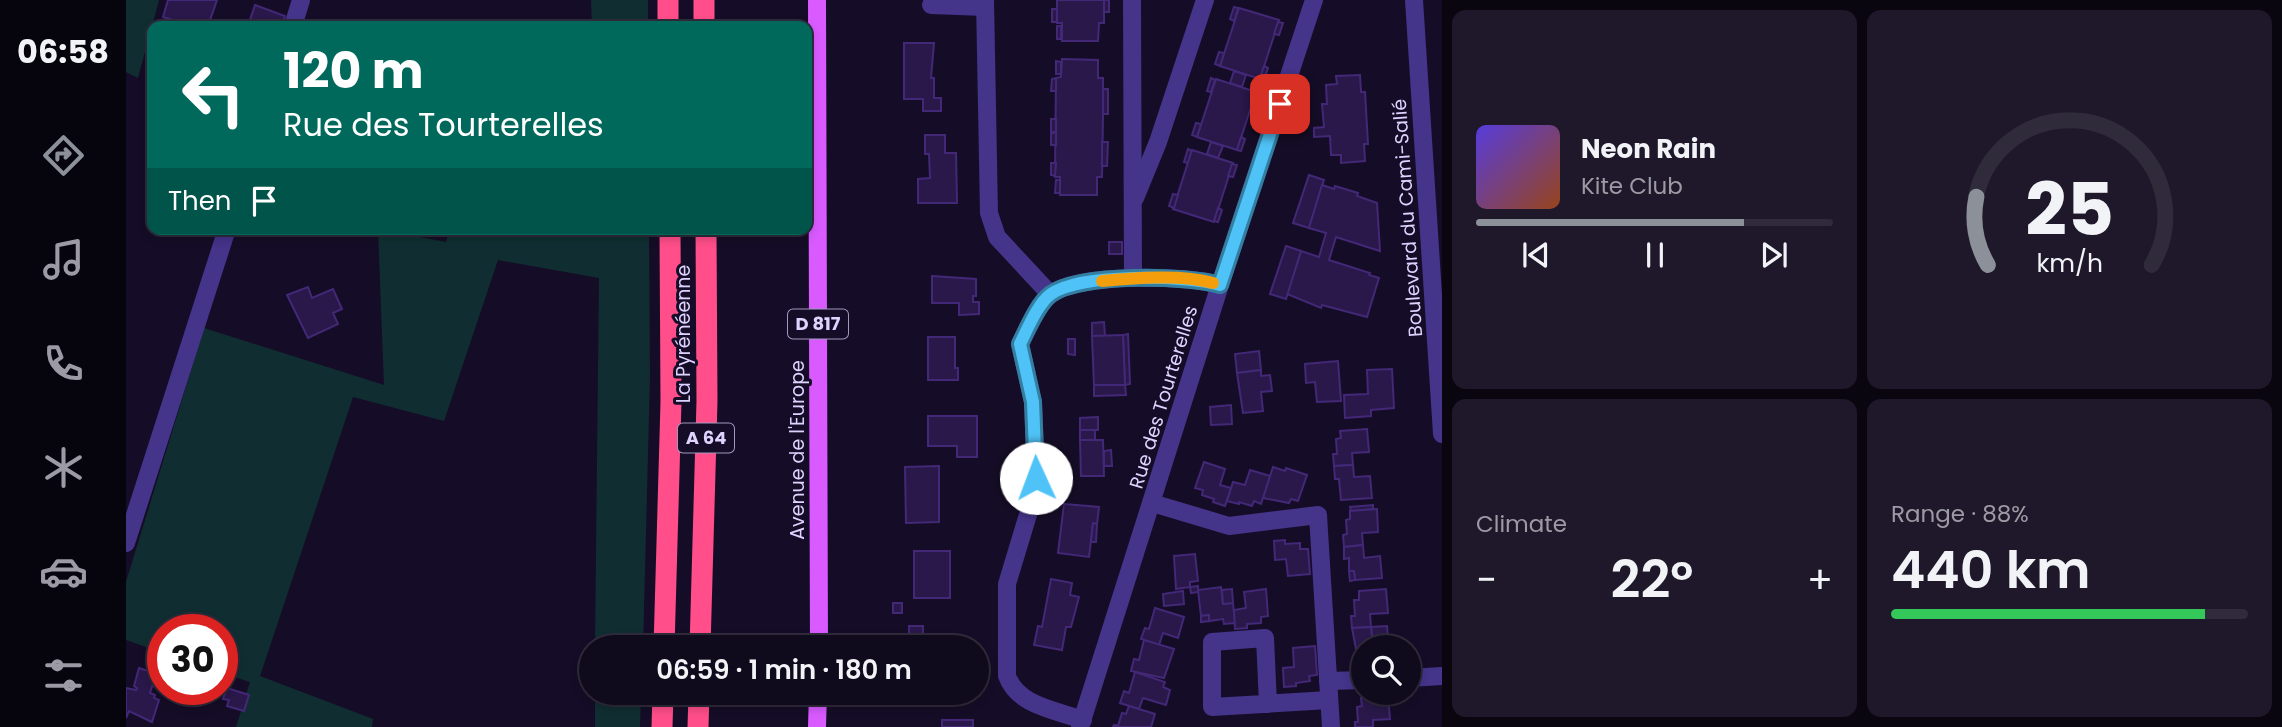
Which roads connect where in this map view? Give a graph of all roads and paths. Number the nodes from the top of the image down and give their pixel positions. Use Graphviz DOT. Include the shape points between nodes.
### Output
graph roads {
  1 [pos="302,0"];
  2 [pos="668,0"];
  3 [pos="704,0"];
  4 [pos="817,0"];
  5 [pos="1132,0"];
  6 [pos="1205,0"];
  7 [pos="1314,0"];
  8 [pos="1414,0"];
  9 [pos="985,4"];
  10 [pos="931,5"];
  11 [pos="295,21"];
  12 [pos="668,21"];
  13 [pos="704,21"];
  14 [pos="1133,204"];
  15 [pos="225,235"];
  16 [pos="670,235"];
  17 [pos="706,235"];
  18 [pos="1133,278"];
  19 [pos="1220,285"];
  20 [pos="1050,294"];
  21 [pos="1442,434"];
  22 [pos="1152,503"];
  23 [pos="126,543"];
  24 [pos="664,635"];
  25 [pos="700,635"];
  26 [pos="819,635"];
  27 [pos="1442,676"];
  28 [pos="1421,677"];
  29 [pos="1351,680"];
  30 [pos="1328,681"];
  31 [pos="1329,700"];
  32 [pos="1268,704"];
  33 [pos="663,705"];
  34 [pos="699,705"];
  35 [pos="818,705"];
  36 [pos="1082,723"];
  37 [pos="662,727"];
  38 [pos="698,727"];
  39 [pos="817,727"];
  40 [pos="1331,727"];
  1 -- 11 [label="street"];
  2 -- 12 [label="highway"];
  3 -- 13 [label="highway"];
  4 -- 26 [label="main road, Avenue de l'Europe / D 817"];
  5 -- 14 [label="street"];
  6 -- 14 [label="street"];
  7 -- 19 [label="street, Rue des Tourterelles"];
  8 -- 21 [label="street, Boulevard du Cami-Salié"];
  9 -- 10 [label="street"];
  9 -- 20 [label="street" via="989,213 997,237"];
  14 -- 18 [label="street"];
  15 -- 23 [label="street"];
  16 -- 24 [label="highway, La Pyrénéenne / A 64"];
  17 -- 25 [label="highway, La Pyrénéenne / A 64"];
  18 -- 19 [label="street" via="1203,280"];
  18 -- 20 [label="street" via="1078,282"];
  19 -- 22 [label="street, Rue des Tourterelles"];
  20 -- 36 [label="street" via="1020,344 1033,402 1036,478 1007,584 1007,676 1025,700"];
  22 -- 30 [label="street" via="1229,526 1318,515"];
  22 -- 36 [label="street, Rue des Tourterelles"];
  27 -- 28 [label="street"];
  29 -- 30 [label="street"];
  30 -- 31 [label="street"];
  31 -- 32 [label="street"];
  31 -- 40 [label="street"];
  32 -- 32 [label="street" via="1212,708 1212,642 1265,638"];
  33 -- 37 [label="highway"];
  34 -- 38 [label="highway"];
  35 -- 39 [label="main road"];
}
